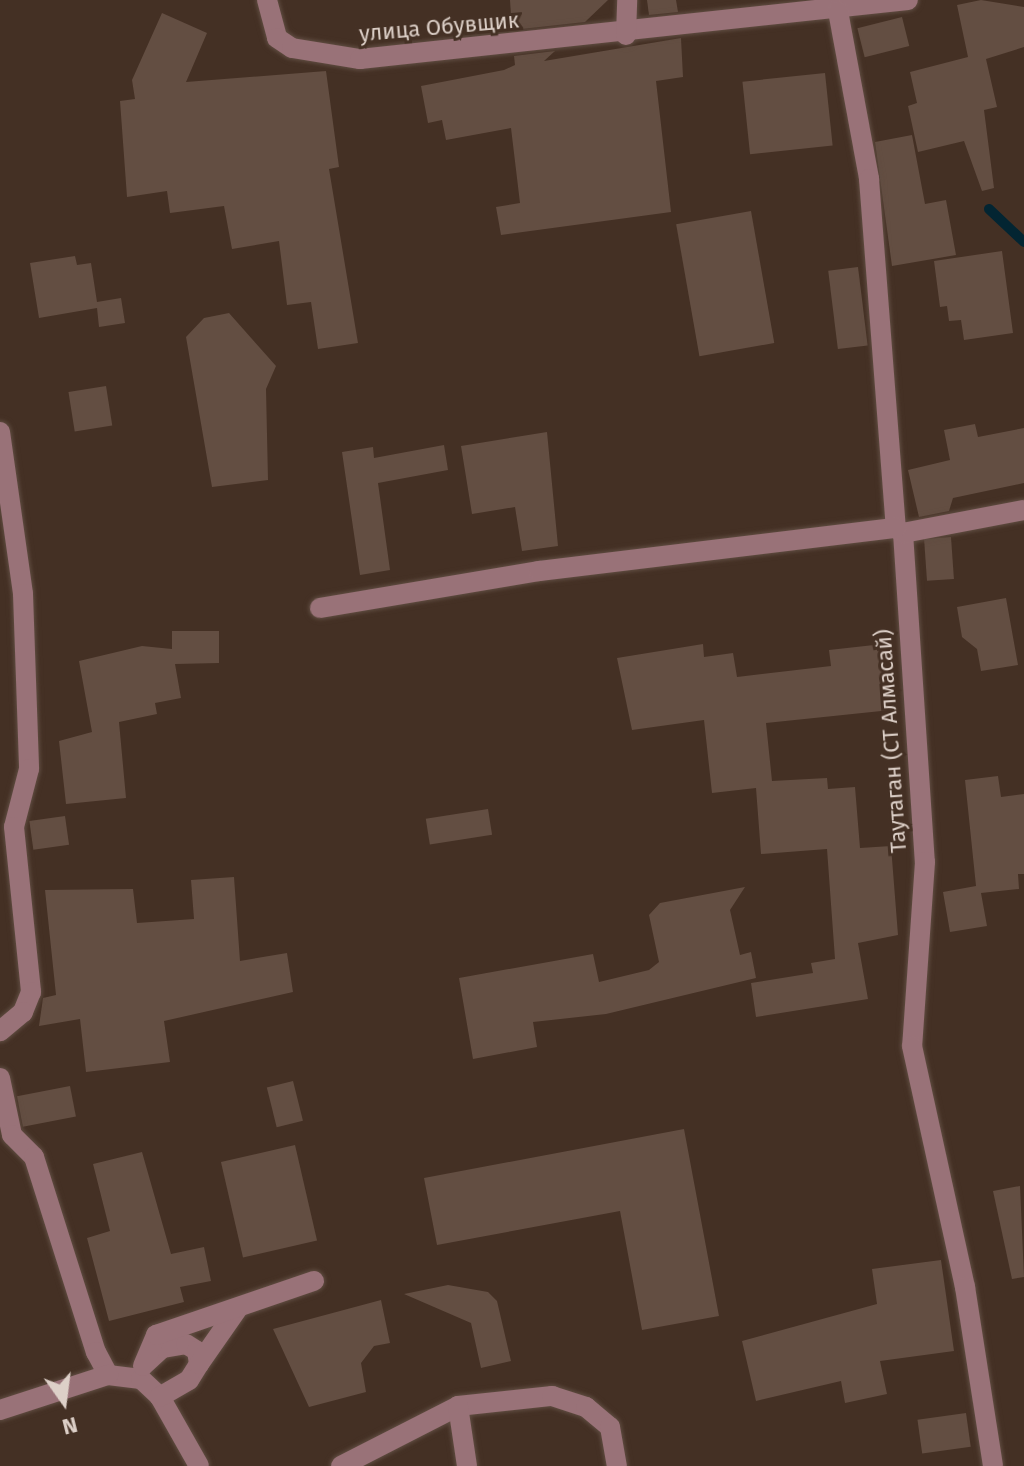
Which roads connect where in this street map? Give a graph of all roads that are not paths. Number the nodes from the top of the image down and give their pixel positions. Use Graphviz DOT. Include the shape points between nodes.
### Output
graph roads {
  1 [pos="267,0"];
  2 [pos="627,0"];
  3 [pos="908,0"];
  4 [pos="838,11"];
  5 [pos="626,35"];
  6 [pos="0,432"];
  7 [pos="1024,510"];
  8 [pos="900,530"];
  9 [pos="320,608"];
  10 [pos="0,1031"];
  11 [pos="0,1078"];
  12 [pos="8,1148"];
  13 [pos="314,1281"];
  14 [pos="238,1308"];
  15 [pos="199,1364"];
  16 [pos="142,1373"];
  17 [pos="108,1375"];
  18 [pos="160,1397"];
  19 [pos="458,1406"];
  20 [pos="0,1410"];
  21 [pos="199,1466"];
  22 [pos="341,1466"];
  23 [pos="467,1466"];
  24 [pos="617,1466"];
  25 [pos="993,1466"];
  1 -- 5 [label="street, улица Обувщик" via="277,38 310,56 420,55"];
  2 -- 5 [label="street"];
  3 -- 4 [label="street, улица Обувщик"];
  4 -- 5 [label="street, улица Обувщик"];
  4 -- 8 [label="street, Таутаган (СТ Алмасай)" via="869,179"];
  6 -- 10 [label="street" via="23,594 29,769 14,827 31,992 23,1012"];
  7 -- 8 [label="street"];
  8 -- 9 [label="street" via="539,571"];
  8 -- 25 [label="street, Таутаган (СТ Алмасай)" via="925,862 912,1046 965,1287"];
  11 -- 12 [label="street"];
  12 -- 17 [label="street" via="34,1157"];
  13 -- 14 [label="street"];
  14 -- 15 [label="street"];
  14 -- 16 [label="street" via="156,1335"];
  15 -- 16 [label="street" via="186,1344 162,1348"];
  15 -- 18 [label="street" via="180,1388"];
  16 -- 17 [label="street"];
  16 -- 18 [label="street"];
  17 -- 20 [label="street"];
  18 -- 21 [label="street"];
  19 -- 22 [label="street"];
  19 -- 23 [label="street"];
  19 -- 24 [label="street" via="552,1396 586,1407 610,1427"];
}
